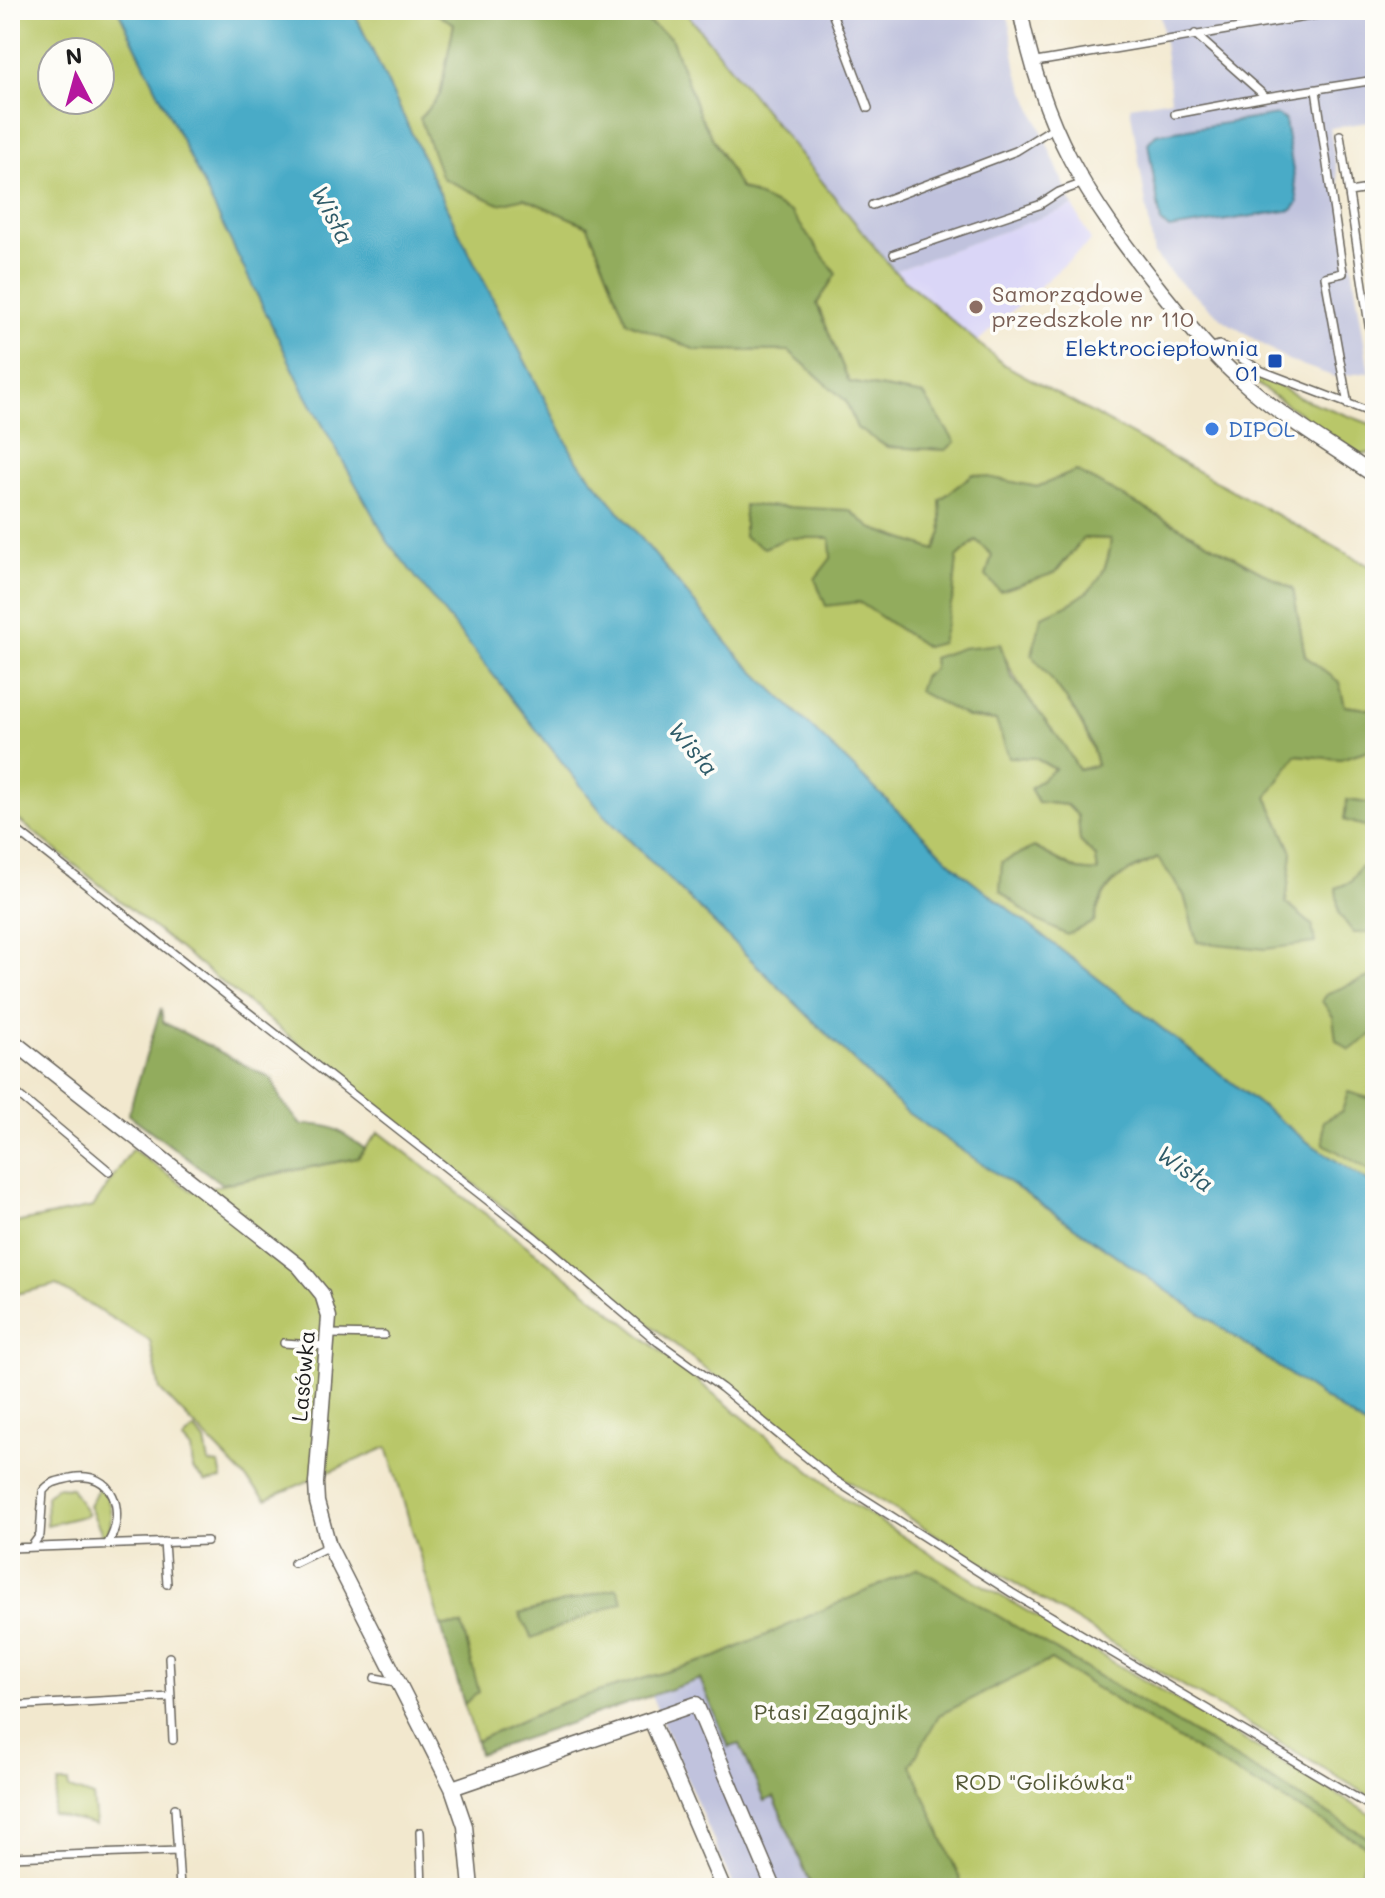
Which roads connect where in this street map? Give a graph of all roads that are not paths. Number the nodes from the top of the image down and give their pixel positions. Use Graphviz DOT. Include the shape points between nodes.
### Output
graph roads {
  1 [pos="831,10"];
  2 [pos="1020,10"];
  3 [pos="1347,10"];
  4 [pos="1373,10"];
  5 [pos="1375,21"];
  6 [pos="1195,34"];
  7 [pos="1030,63"];
  8 [pos="1375,80"];
  9 [pos="1316,90"];
  10 [pos="1266,97"];
  11 [pos="868,108"];
  12 [pos="1175,114"];
  13 [pos="1053,128"];
  14 [pos="1340,135"];
  15 [pos="1081,184"];
  16 [pos="1375,188"];
  17 [pos="1349,192"];
  18 [pos="872,205"];
  19 [pos="894,254"];
  20 [pos="1375,301"];
  21 [pos="1365,303"];
  22 [pos="1207,348"];
  23 [pos="1375,364"];
  24 [pos="1348,405"];
  25 [pos="1375,414"];
  26 [pos="1375,476"];
  27 [pos="10,825"];
  28 [pos="10,1039"];
  29 [pos="10,1088"];
  30 [pos="109,1171"];
  31 [pos="384,1335"];
  32 [pos="329,1340"];
  33 [pos="284,1343"];
  34 [pos="207,1541"];
  35 [pos="164,1542"];
  36 [pos="108,1543"];
  37 [pos="32,1546"];
  38 [pos="329,1546"];
  39 [pos="10,1548"];
  40 [pos="294,1563"];
  41 [pos="167,1584"];
  42 [pos="169,1657"];
  43 [pos="375,1678"];
  44 [pos="398,1683"];
  45 [pos="171,1697"];
  46 [pos="10,1706"];
  47 [pos="651,1720"];
  48 [pos="173,1740"];
  49 [pos="452,1788"];
  50 [pos="175,1808"];
  51 [pos="1375,1809"];
  52 [pos="420,1832"];
  53 [pos="178,1851"];
  54 [pos="10,1857"];
  55 [pos="180,1888"];
  56 [pos="422,1888"];
  57 [pos="471,1888"];
  58 [pos="723,1888"];
  59 [pos="774,1888"];
  1 -- 11 [label="lane"];
  2 -- 7 [label="street"];
  3 -- 6 [label="lane"];
  4 -- 5 [label="lane"];
  6 -- 7 [label="lane"];
  6 -- 10 [label="lane"];
  7 -- 13 [label="street"];
  8 -- 9 [label="lane"];
  9 -- 10 [label="lane"];
  9 -- 24 [label="lane" via="1343,273 1325,277"];
  10 -- 12 [label="lane"];
  13 -- 15 [label="street"];
  13 -- 18 [label="lane" via="1016,151"];
  14 -- 17 [label="lane"];
  15 -- 19 [label="lane" via="1039,205"];
  15 -- 22 [label="street"];
  16 -- 17 [label="lane"];
  17 -- 21 [label="lane"];
  20 -- 21 [label="lane"];
  21 -- 23 [label="lane"];
  22 -- 24 [label="lane" via="1219,345 1262,371"];
  22 -- 26 [label="street" via="1285,414"];
  24 -- 25 [label="lane"];
  27 -- 51 [label="lane" via="833,1479 1012,1593"];
  28 -- 32 [label="street, Lasówka" via="299,1266 322,1294"];
  29 -- 30 [label="lane"];
  31 -- 32 [label="lane"];
  32 -- 33 [label="lane"];
  32 -- 38 [label="street, Lasówka" via="316,1483"];
  34 -- 35 [label="lane"];
  35 -- 36 [label="lane"];
  35 -- 41 [label="lane"];
  36 -- 37 [label="lane"];
  36 -- 37 [label="lane" via="116,1527 110,1489 101,1479 86,1475 52,1482 43,1491 41,1527"];
  37 -- 39 [label="lane"];
  38 -- 40 [label="lane"];
  38 -- 44 [label="street, Lasówka"];
  42 -- 45 [label="lane"];
  43 -- 44 [label="lane"];
  44 -- 49 [label="street, Lasówka"];
  45 -- 46 [label="lane"];
  45 -- 48 [label="lane"];
  47 -- 49 [label="street"];
  47 -- 58 [label="street"];
  47 -- 59 [label="street" via="696,1704"];
  49 -- 57 [label="street, Lasówka" via="468,1843"];
  50 -- 53 [label="lane"];
  52 -- 56 [label="lane"];
  53 -- 54 [label="lane"];
  53 -- 55 [label="lane"];
}
